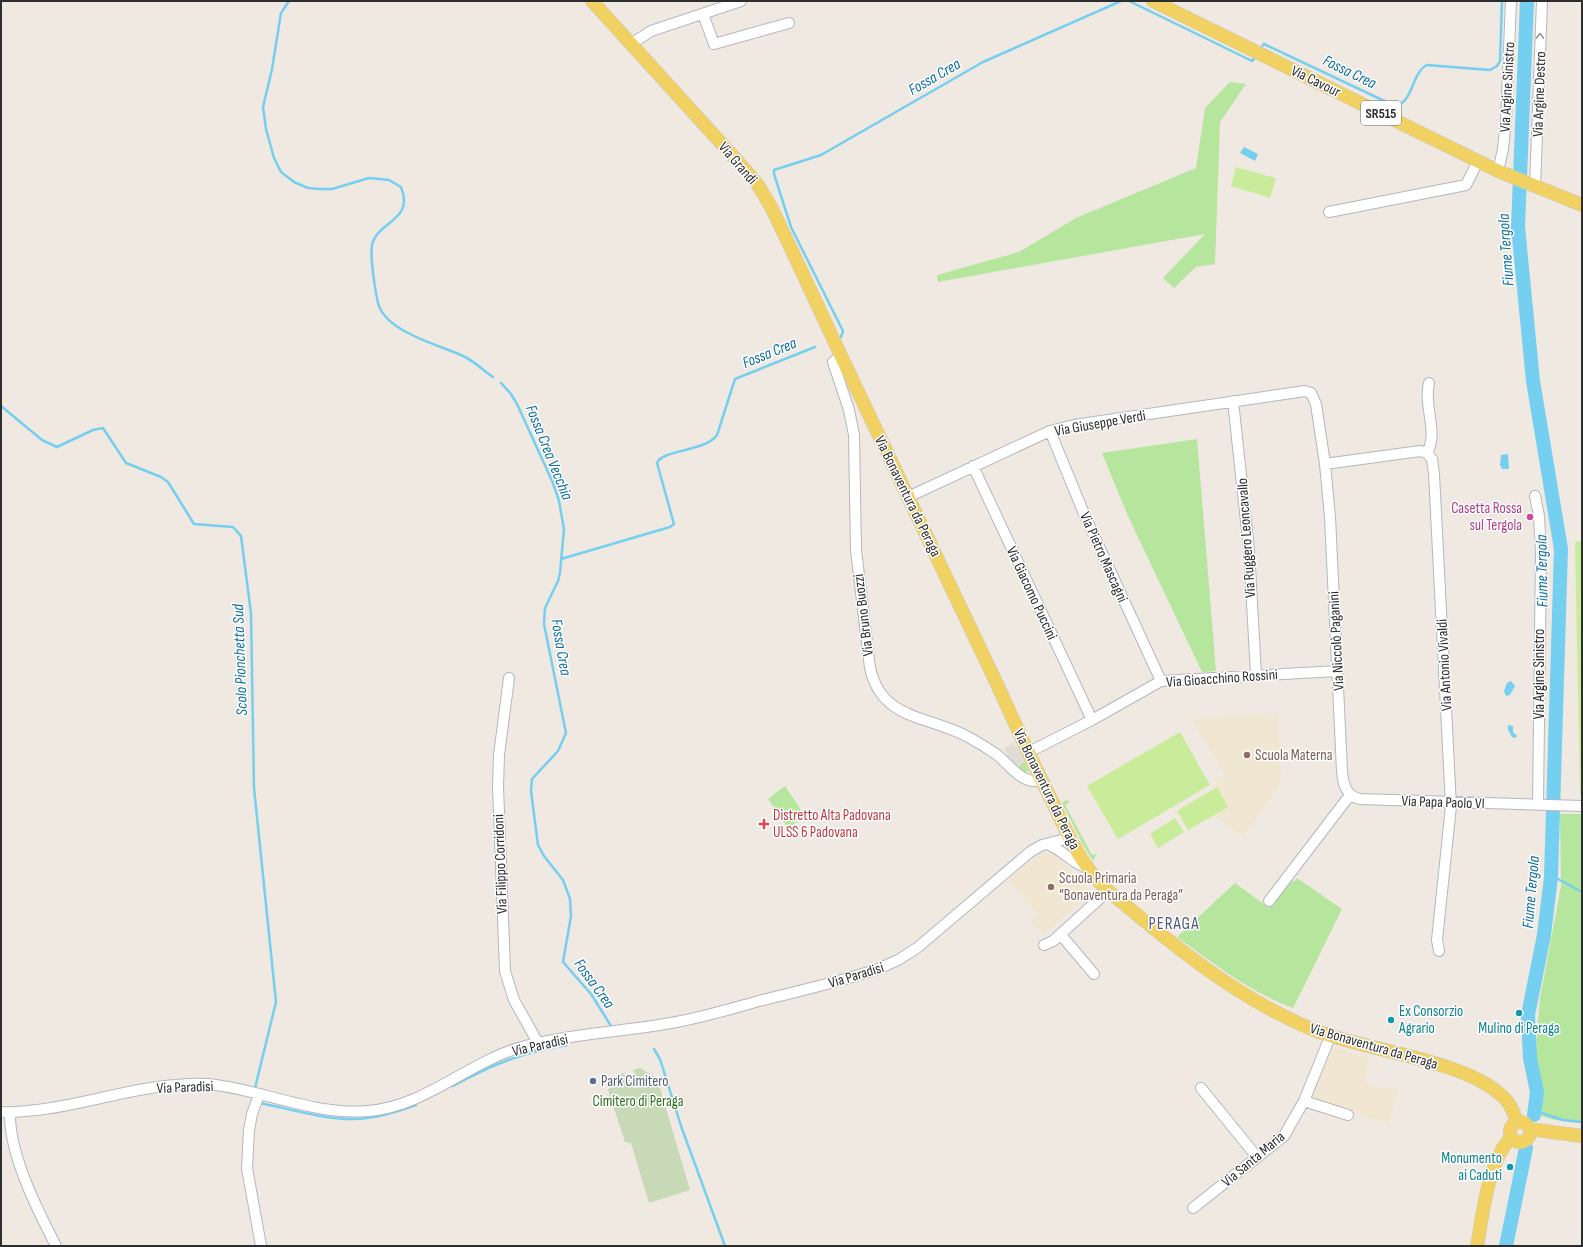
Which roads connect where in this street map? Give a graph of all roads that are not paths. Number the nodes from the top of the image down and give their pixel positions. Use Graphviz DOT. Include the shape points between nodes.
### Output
graph roads {
  1 [pos="592,1"];
  2 [pos="741,1"];
  3 [pos="1153,1"];
  4 [pos="1512,1"];
  5 [pos="1542,1"];
  6 [pos="703,14"];
  7 [pos="789,23"];
  8 [pos="631,44"];
  9 [pos="1478,161"];
  10 [pos="1502,173"];
  11 [pos="1533,186"];
  12 [pos="1582,204"];
  13 [pos="1329,212"];
  14 [pos="841,355"];
  15 [pos="1429,383"];
  16 [pos="1305,391"];
  17 [pos="1233,401"];
  18 [pos="1050,431"];
  19 [pos="1427,453"];
  20 [pos="1324,464"];
  21 [pos="972,466"];
  22 [pos="1535,496"];
  23 [pos="908,497"];
  24 [pos="1338,671"];
  25 [pos="1256,675"];
  26 [pos="509,678"];
  27 [pos="1160,681"];
  28 [pos="1092,720"];
  29 [pos="1029,752"];
  30 [pos="1041,780"];
  31 [pos="1350,795"];
  32 [pos="1450,802"];
  33 [pos="1541,804"];
  34 [pos="1582,806"];
  35 [pos="1069,838"];
  36 [pos="1047,844"];
  37 [pos="1087,868"];
  38 [pos="1108,891"];
  39 [pos="1269,901"];
  40 [pos="1061,935"];
  41 [pos="1044,945"];
  42 [pos="1439,951"];
  43 [pos="1094,974"];
  44 [pos="1330,1037"];
  45 [pos="538,1043"];
  46 [pos="1201,1088"];
  47 [pos="257,1100"];
  48 [pos="1304,1101"];
  49 [pos="6,1112"];
  50 [pos="1348,1115"];
  51 [pos="1517,1122"];
  52 [pos="1530,1131"];
  53 [pos="1582,1136"];
  54 [pos="1511,1138"];
  55 [pos="1256,1157"];
  56 [pos="1193,1208"];
  57 [pos="56,1246"];
  58 [pos="261,1246"];
  59 [pos="1477,1246"];
  1 -- 8 [label="main road, Via Grandi"];
  2 -- 6 [label="street"];
  3 -- 9 [label="main road, Via Cavour / SR515"];
  4 -- 10 [label="street, Via Argine Sinistro"];
  11 -- 5 [label="street, Via Argine Destro, one-way"];
  6 -- 7 [label="street" via="714,44"];
  6 -- 8 [label="street" via="651,31"];
  8 -- 14 [label="main road, Via Grandi" via="758,186 780,226"];
  9 -- 10 [label="main road, Via Cavour / SR515"];
  9 -- 13 [label="street" via="1466,185"];
  10 -- 11 [label="main road, Via Cavour / SR515"];
  11 -- 12 [label="main road, Via Cavour / SR515"];
  14 -- 23 [label="main road, Via Bonaventura da Peraga"];
  14 -- 30 [label="street, Via Bruno Buozzi" via="833,362 849,410 854,435 856,550 874,684 882,697 898,709 969,737 997,755 1025,779 1037,782"];
  15 -- 19 [label="street" via="1427,392 1432,443"];
  16 -- 17 [label="street, Via Giuseppe Verdi"];
  16 -- 20 [label="street, Via Niccolò Paganini" via="1311,393 1316,404"];
  17 -- 18 [label="street, Via Giuseppe Verdi" via="1074,425"];
  17 -- 25 [label="street, Via Ruggero Leoncavallo" via="1249,549"];
  18 -- 21 [label="street, Via Giuseppe Verdi"];
  18 -- 27 [label="street, Via Pietro Mascagni" via="1085,516"];
  19 -- 20 [label="street" via="1414,452"];
  19 -- 32 [label="street, Via Antonio Vivaldi" via="1432,459 1434,474"];
  20 -- 24 [label="street, Via Niccolò Paganini" via="1330,517"];
  21 -- 23 [label="street, Via Giuseppe Verdi"];
  21 -- 28 [label="street, Via Giacomo Puccini"];
  22 -- 33 [label="street, Via Argine Sinistro" via="1541,552"];
  23 -- 29 [label="main road, Via Bonaventura da Peraga"];
  24 -- 25 [label="street, Via Gioacchino Rossini"];
  24 -- 31 [label="street, Via Niccolò Paganini" via="1343,779"];
  25 -- 27 [label="street, Via Gioacchino Rossini"];
  26 -- 45 [label="street, Via Filippo Corridoni" via="499,756 498,787 504,972 514,1000"];
  27 -- 28 [label="street, Via Gioacchino Rossini"];
  28 -- 29 [label="street, Via Gioacchino Rossini"];
  29 -- 30 [label="main road, Via Bonaventura da Peraga"];
  30 -- 35 [label="main road, Via Bonaventura da Peraga"];
  31 -- 32 [label="street, Via Papa Paolo VI" via="1360,799"];
  31 -- 39 [label="street"];
  32 -- 33 [label="street, Via Papa Paolo VI"];
  32 -- 42 [label="street, Via Antonio Vivaldi" via="1437,940"];
  33 -- 34 [label="street, Via Papa Paolo VI"];
  35 -- 36 [label="street, Via Paradisi"];
  35 -- 37 [label="main road, Via Bonaventura da Peraga"];
  36 -- 37 [label="street" via="1075,864"];
  36 -- 45 [label="street, Via Paradisi" via="1023,857 917,948 878,969 674,1023"];
  37 -- 38 [label="main road, Via Bonaventura da Peraga"];
  38 -- 40 [label="street"];
  38 -- 44 [label="main road, Via Bonaventura da Peraga" via="1237,991 1287,1018"];
  40 -- 41 [label="street"];
  40 -- 43 [label="street"];
  44 -- 48 [label="street, Via Santa Maria"];
  44 -- 51 [label="main road, Via Bonaventura da Peraga" via="1432,1063 1474,1078 1504,1097"];
  45 -- 47 [label="street, Via Paradisi" via="498,1056 402,1104 377,1110 342,1112 287,1102"];
  46 -- 55 [label="street"];
  47 -- 49 [label="street, Via Paradisi" via="206,1083 141,1089 59,1108"];
  47 -- 58 [label="street" via="250,1130 247,1168"];
  48 -- 50 [label="street"];
  48 -- 55 [label="street, Via Santa Maria" via="1284,1136"];
  49 -- 57 [label="street" via="22,1169"];
  51 -- 52 [label="main road" via="1524,1122"];
  51 -- 54 [label="main road" via="1510,1128"];
  52 -- 53 [label="main road"];
  52 -- 54 [label="main road" via="1528,1138 1522,1142"];
  54 -- 59 [label="main road" via="1494,1162"];
  55 -- 56 [label="street, Via Santa Maria"];
}
